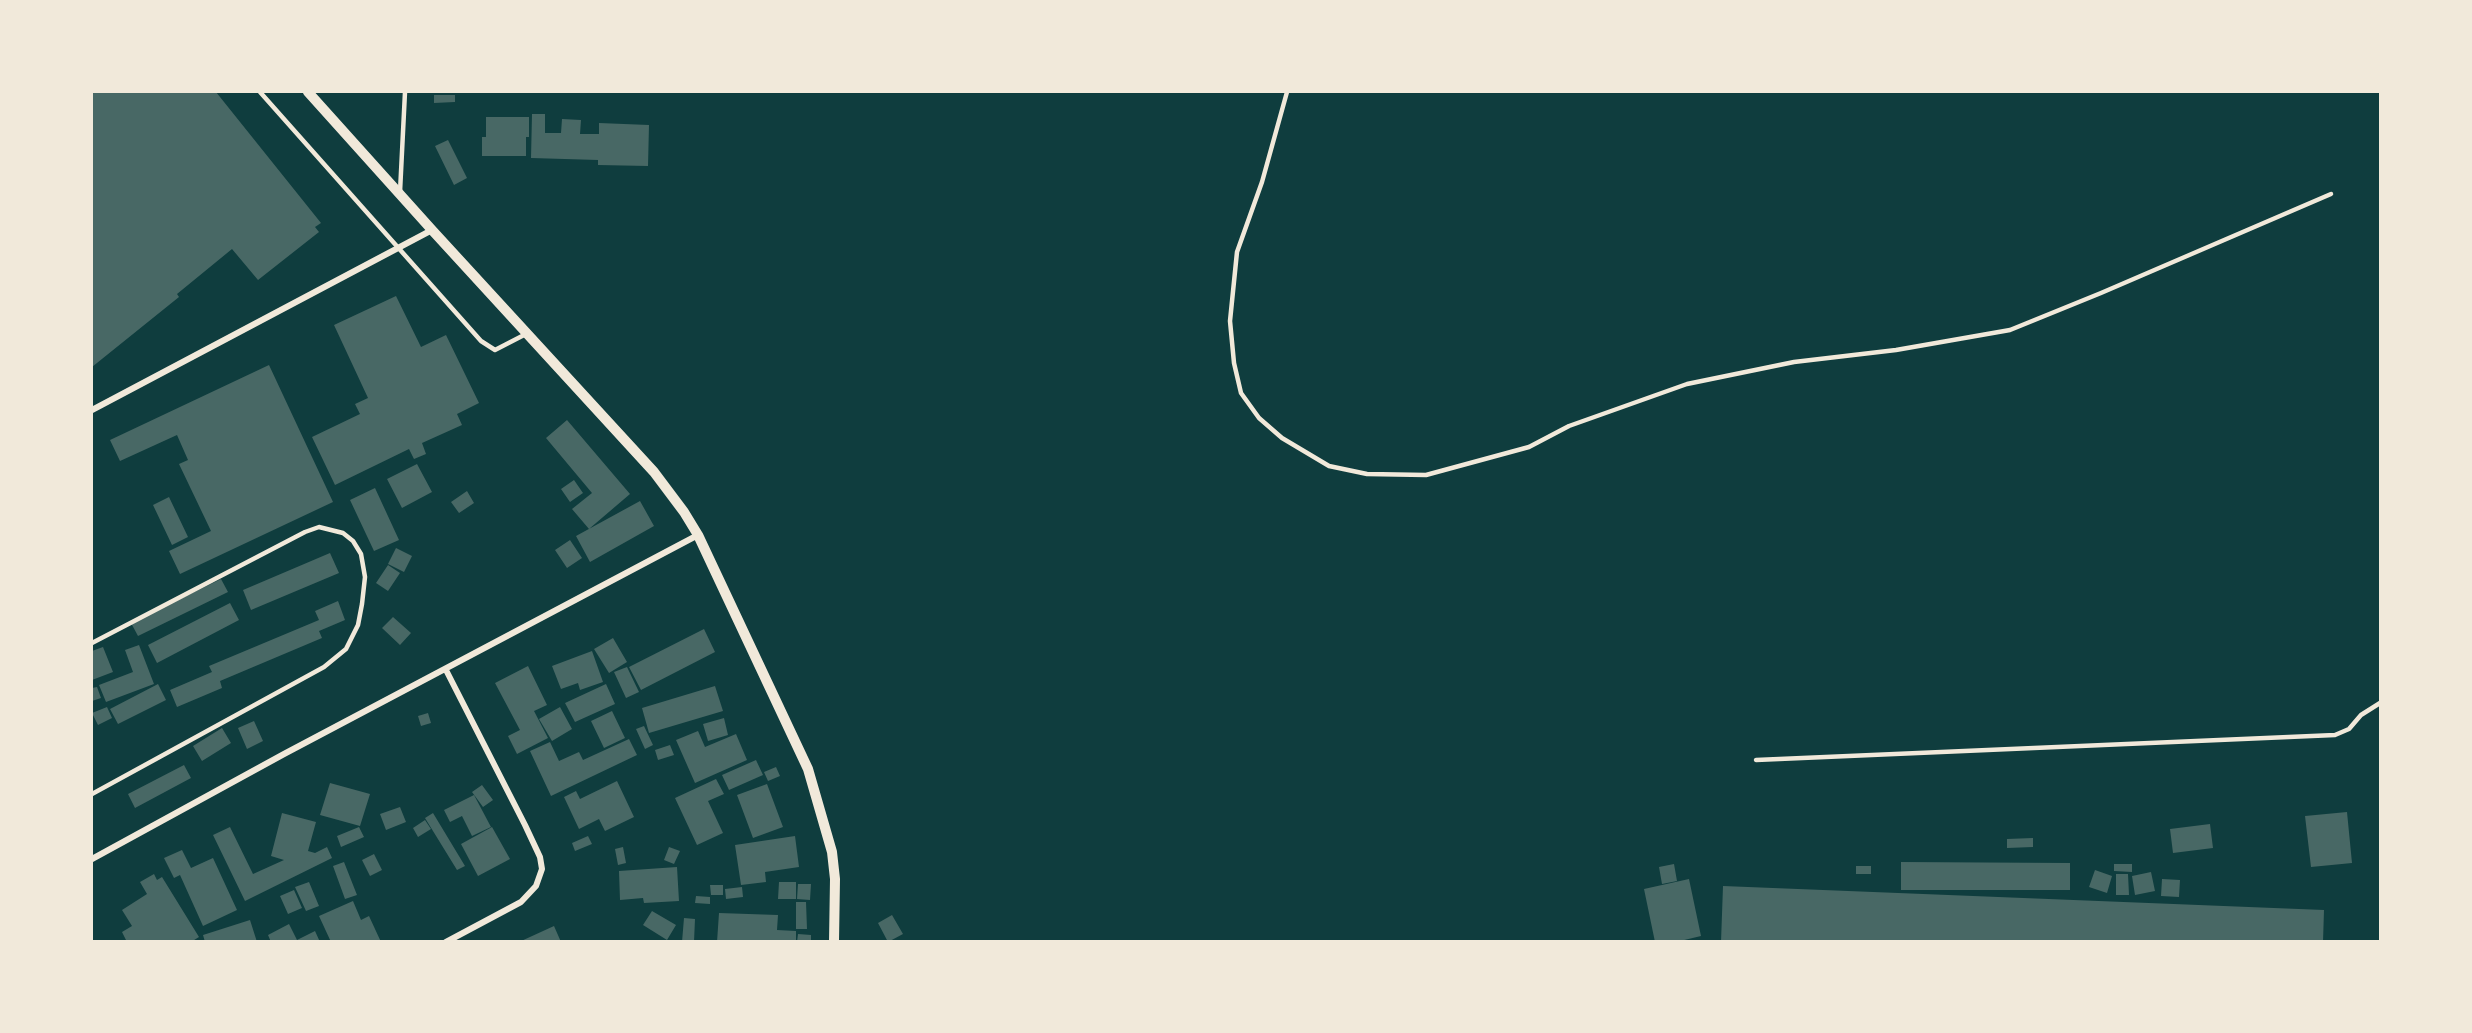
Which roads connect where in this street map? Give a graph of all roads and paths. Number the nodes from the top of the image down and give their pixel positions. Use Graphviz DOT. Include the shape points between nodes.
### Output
graph roads {
  1 [pos="260,92"];
  2 [pos="308,92"];
  3 [pos="405,92"];
  4 [pos="1287,92"];
  5 [pos="2331,194"];
  6 [pos="400,195"];
  7 [pos="432,230"];
  8 [pos="397,248"];
  9 [pos="527,334"];
  10 [pos="92,410"];
  11 [pos="698,535"];
  12 [pos="92,643"];
  13 [pos="446,670"];
  14 [pos="2380,703"];
  15 [pos="1756,760"];
  16 [pos="92,794"];
  17 [pos="92,859"];
  18 [pos="446,942"];
  19 [pos="834,942"];
  1 -- 8 [label="lane"];
  2 -- 6 [label="street"];
  3 -- 6 [label="lane"];
  4 -- 5 [label="lane" via="1237,252 1230,321 1234,363 1241,393 1266,425 1329,466 1367,474 1426,475 1529,447 1569,426 1687,384 1794,362 1896,350 2010,330"];
  6 -- 7 [label="street"];
  7 -- 8 [label="street"];
  7 -- 9 [label="street"];
  8 -- 9 [label="lane" via="481,341 495,350"];
  8 -- 10 [label="street"];
  9 -- 11 [label="street" via="654,472"];
  11 -- 13 [label="street"];
  11 -- 19 [label="street" via="808,770 832,852"];
  12 -- 16 [label="lane" via="320,527 343,533 361,555 365,577 362,604 358,625 346,649 324,667"];
  13 -- 17 [label="street"];
  13 -- 18 [label="street" via="525,825 542,869 536,886 522,902"];
  14 -- 15 [label="lane" via="2361,715 2349,729 2335,735"];
}
